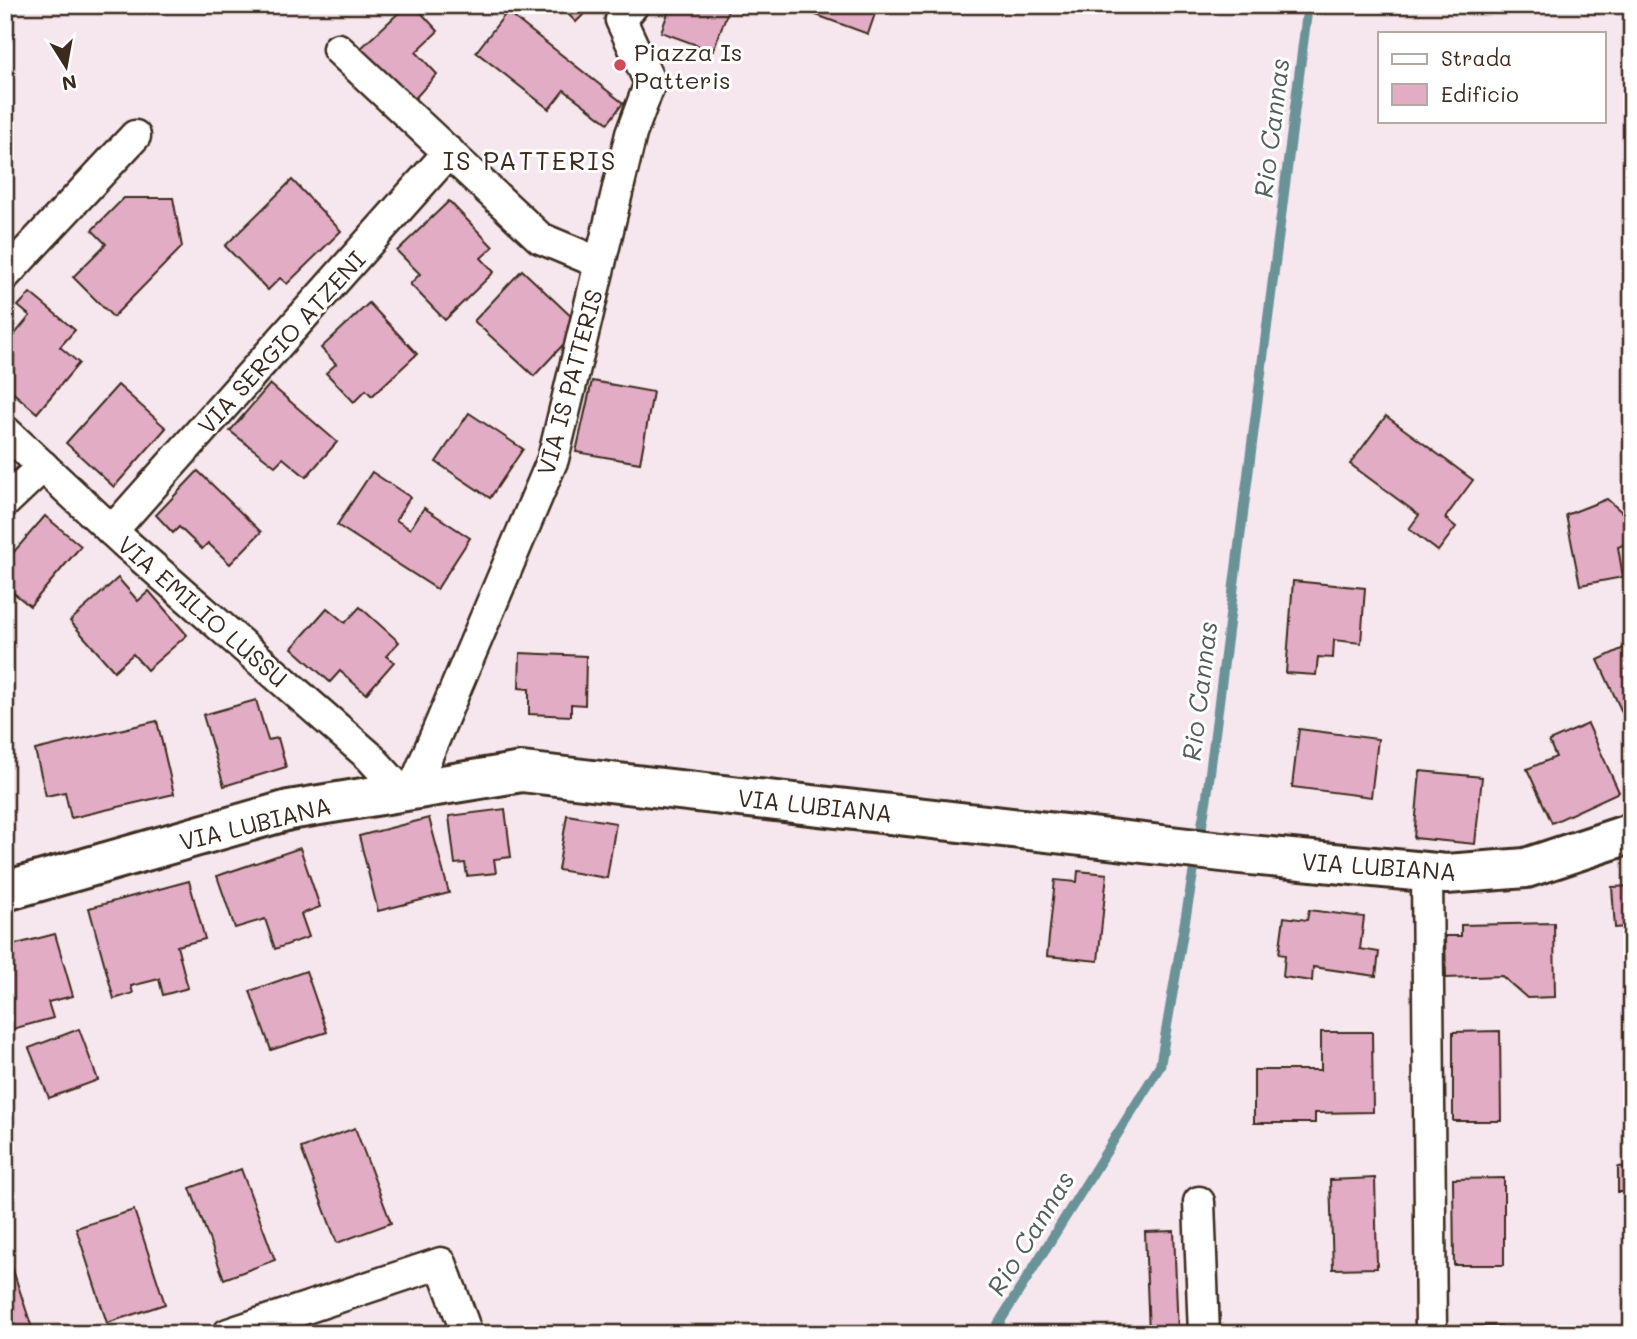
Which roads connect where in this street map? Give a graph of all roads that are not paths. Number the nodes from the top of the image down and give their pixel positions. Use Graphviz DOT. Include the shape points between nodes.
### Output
graph roads {
  1 [pos="633,5"];
  2 [pos="338,49"];
  3 [pos="135,136"];
  4 [pos="449,152"];
  5 [pos="600,262"];
  6 [pos="5,275"];
  7 [pos="5,431"];
  8 [pos="43,466"];
  9 [pos="5,502"];
  10 [pos="112,531"];
  11 [pos="407,790"];
  12 [pos="1632,833"];
  13 [pos="1427,872"];
  14 [pos="5,891"];
  15 [pos="1199,1202"];
  16 [pos="228,1334"];
  17 [pos="467,1334"];
  18 [pos="1204,1334"];
  19 [pos="1431,1334"];
  1 -- 5 [label="street, VIA IS PATTERIS" via="621,20 650,83 631,134"];
  2 -- 4 [label="street"];
  3 -- 6 [label="street"];
  4 -- 5 [label="street" via="540,238"];
  4 -- 10 [label="street, VIA SERGIO ATZENI"];
  5 -- 11 [label="street, VIA IS PATTERIS" via="553,459"];
  7 -- 8 [label="street, VIA EMILIO LUSSU"];
  8 -- 9 [label="street"];
  8 -- 10 [label="street, VIA EMILIO LUSSU"];
  10 -- 11 [label="street, VIA EMILIO LUSSU"];
  11 -- 13 [label="street, VIA LUBIANA" via="522,772"];
  11 -- 14 [label="street, VIA LUBIANA" via="289,810"];
  12 -- 13 [label="street, VIA LUBIANA" via="1527,869"];
  13 -- 19 [label="street"];
  15 -- 18 [label="street"];
  16 -- 17 [label="street" via="441,1263"];
}
